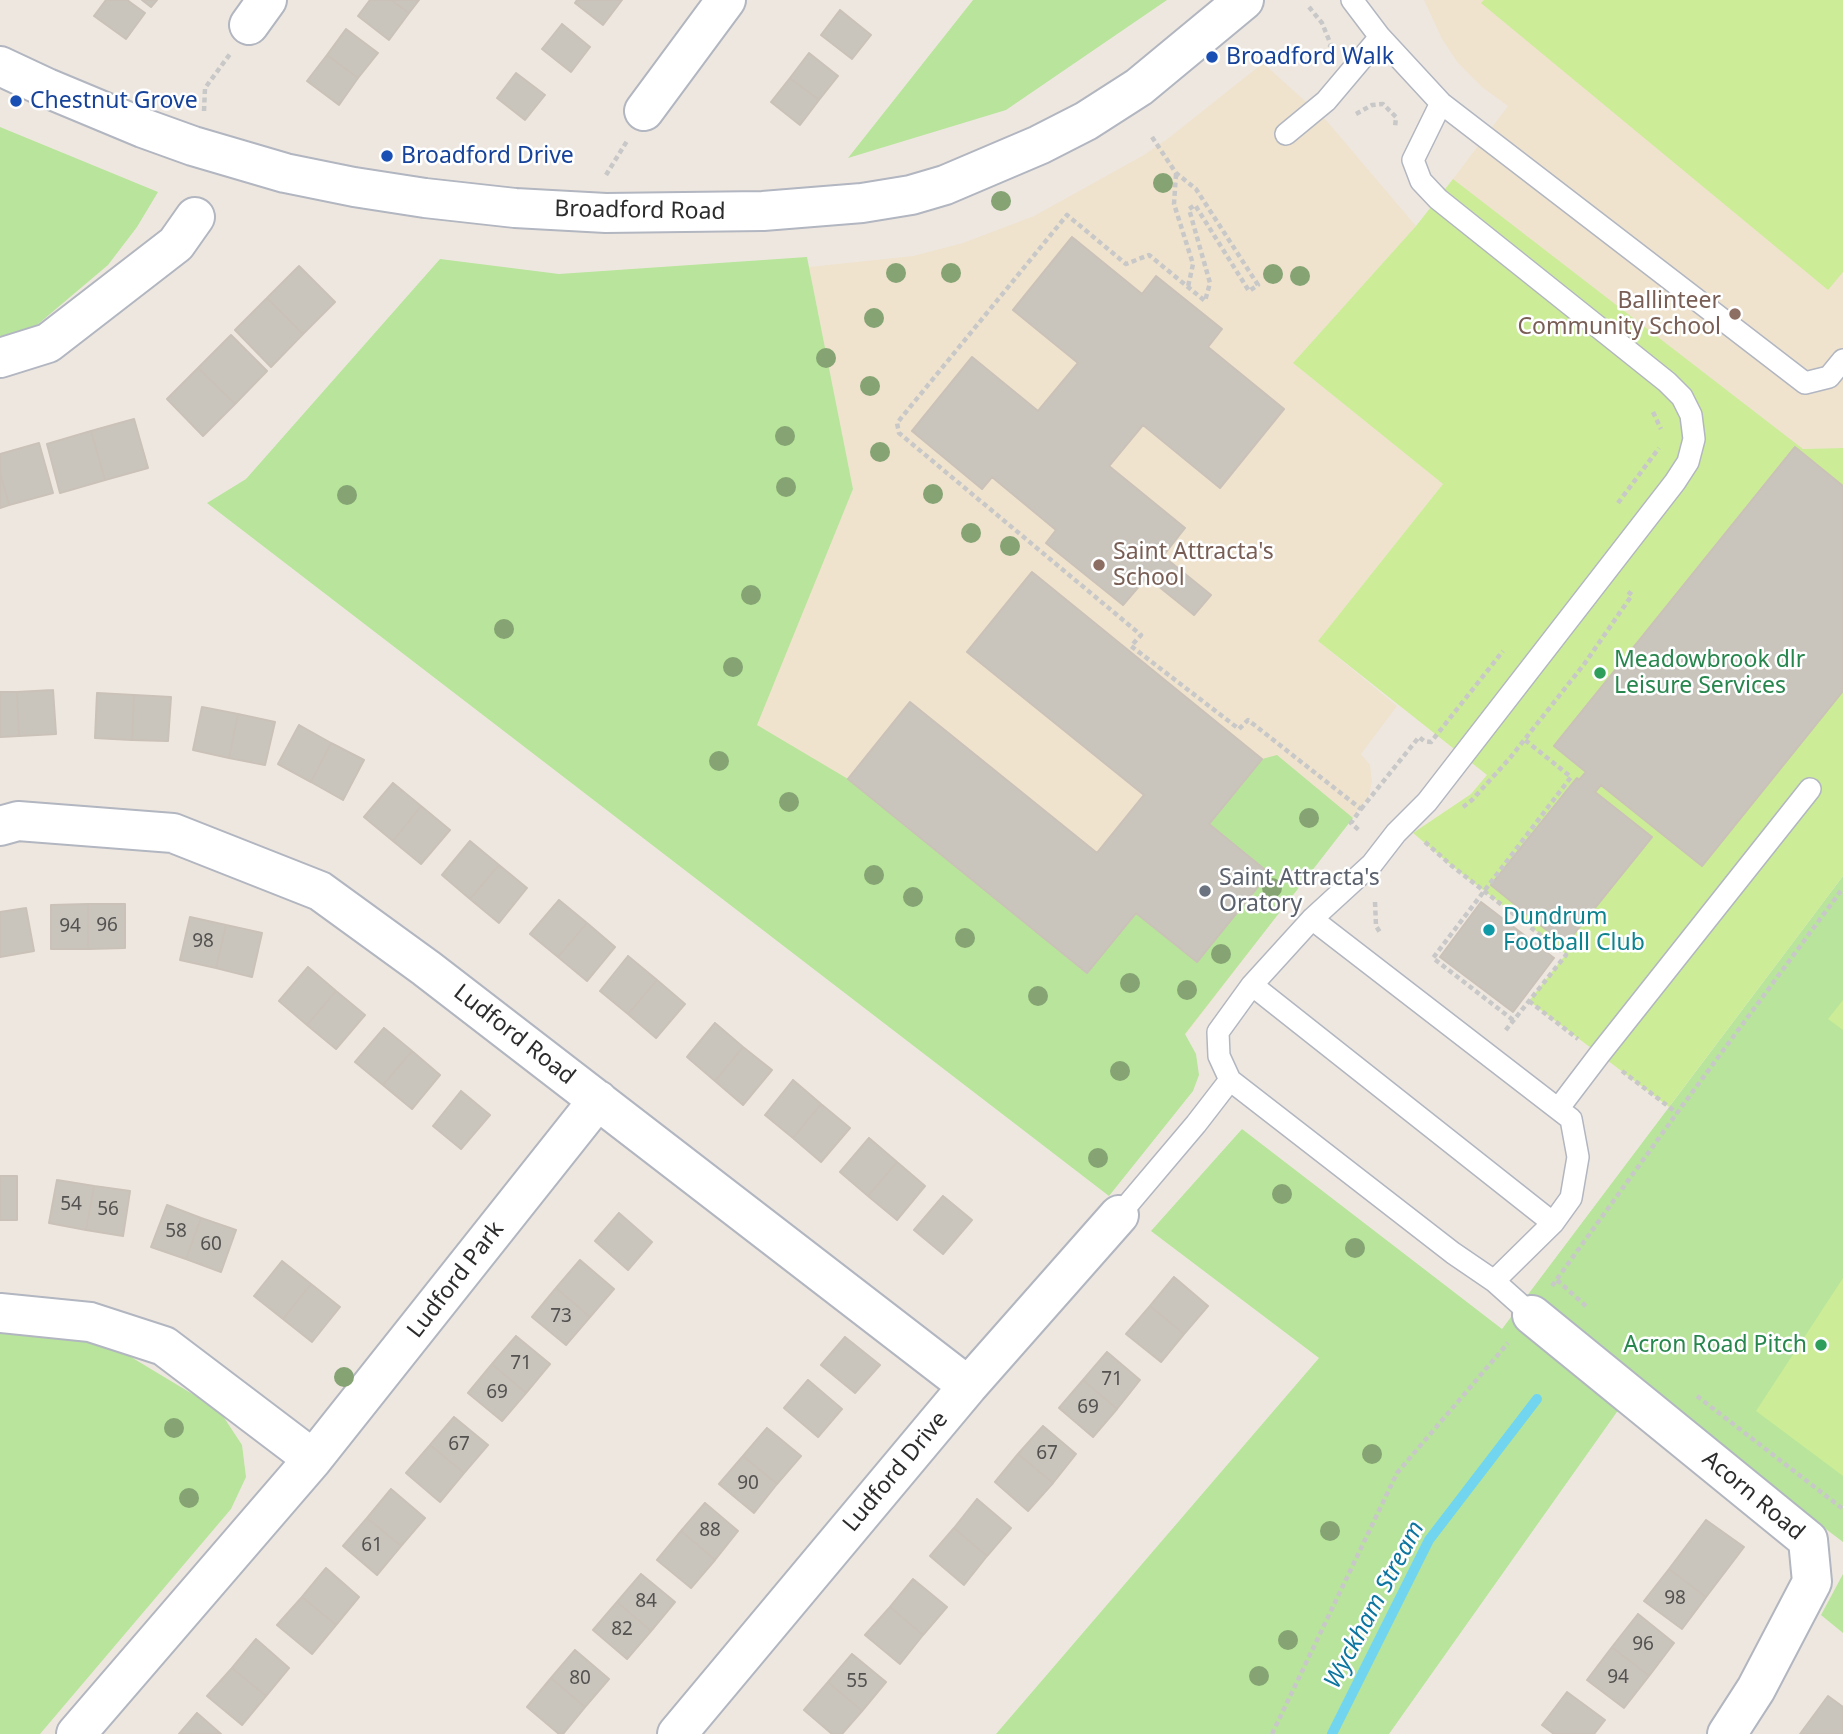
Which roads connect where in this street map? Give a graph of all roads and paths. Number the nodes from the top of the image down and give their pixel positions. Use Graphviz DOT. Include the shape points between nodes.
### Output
graph roads {
  1 [pos="726,0"];
  2 [pos="1244,0"];
  3 [pos="1352,0"];
  4 [pos="1310,7"];
  5 [pos="249,26"];
  6 [pos="1380,37"];
  7 [pos="1327,54"];
  8 [pos="0,66"];
  9 [pos="1441,103"];
  10 [pos="1321,105"];
  11 [pos="203,115"];
  12 [pos="637,123"];
  13 [pos="1394,130"];
  14 [pos="1286,134"];
  15 [pos="1152,136"];
  16 [pos="1176,173"];
  17 [pos="604,179"];
  18 [pos="195,217"];
  19 [pos="1188,287"];
  20 [pos="0,358"];
  21 [pos="1843,360"];
  22 [pos="1650,407"];
  23 [pos="1611,512"];
  24 [pos="1506,648"];
  25 [pos="1525,740"];
  26 [pos="1810,789"];
  27 [pos="1360,809"];
  28 [pos="0,826"];
  29 [pos="1384,850"];
  30 [pos="1843,888"];
  31 [pos="1485,890"];
  32 [pos="1375,899"];
  33 [pos="1312,919"];
  34 [pos="1384,937"];
  35 [pos="1252,985"];
  36 [pos="1513,1020"];
  37 [pos="1503,1034"];
  38 [pos="1230,1080"];
  39 [pos="598,1100"];
  40 [pos="1558,1109"];
  41 [pos="1119,1215"];
  42 [pos="1553,1223"];
  43 [pos="1557,1280"];
  44 [pos="1494,1281"];
  45 [pos="0,1313"];
  46 [pos="1532,1315"];
  47 [pos="1595,1315"];
  48 [pos="968,1385"];
  49 [pos="1690,1391"];
  50 [pos="313,1459"];
  51 [pos="1843,1509"];
  52 [pos="76,1734"];
  53 [pos="677,1734"];
  54 [pos="1272,1734"];
  55 [pos="1727,1734"];
  1 -- 12 [label="street"];
  2 -- 8 [label="street, Broadford Road" via="1139,87 1039,145 911,195 763,211 606,213 515,208 355,187 285,173 193,146"];
  3 -- 6 [label="lane"];
  4 -- 7 [label="path" via="1331,45"];
  5 -- 11 [label="path" via="205,88"];
  6 -- 9 [label="lane"];
  6 -- 10 [label="lane"];
  9 -- 21 [label="lane" via="1805,383 1829,376"];
  9 -- 29 [label="lane" via="1413,160 1420,181 1668,382 1691,415 1694,439 1688,462 1675,482 1433,794"];
  10 -- 13 [label="path" via="1344,120 1383,104 1396,117"];
  10 -- 14 [label="lane"];
  12 -- 17 [label="path"];
  15 -- 16 [label="path"];
  16 -- 19 [label="path" via="1174,204 1193,264"];
  16 -- 19 [label="path" via="1196,189 1258,285 1249,291 1195,205 1189,209 1210,283 1205,301"];
  18 -- 20 [label="street" via="176,244 48,344"];
  19 -- 27 [label="path" via="1149,256 1126,264 1067,215 897,423 899,433 1141,635 1131,646 1239,729 1248,720"];
  22 -- 23 [label="path" via="1666,438"];
  24 -- 27 [label="path" via="1431,742 1419,737"];
  25 -- 31 [label="path" via="1571,778"];
  26 -- 40 [label="lane"];
  27 -- 29 [label="path" via="1350,824"];
  28 -- 39 [label="street, Ludford Road" via="18,821 173,833 320,891"];
  29 -- 31 [label="path" via="1400,862 1422,839"];
  29 -- 33 [label="lane"];
  30 -- 43 [label="path"];
  31 -- 36 [label="path" via="1433,958"];
  31 -- 36 [label="path" via="1566,954"];
  32 -- 34 [label="path" via="1376,926"];
  33 -- 35 [label="lane"];
  33 -- 40 [label="lane"];
  35 -- 38 [label="lane" via="1218,1032 1219,1056"];
  35 -- 42 [label="lane"];
  36 -- 37 [label="path"];
  38 -- 41 [label="lane"];
  38 -- 44 [label="lane"];
  39 -- 48 [label="street, Ludford Road"];
  39 -- 50 [label="street, Ludford Park"];
  40 -- 42 [label="lane" via="1570,1119 1578,1157 1571,1198"];
  41 -- 48 [label="street, Ludford Drive"];
  42 -- 44 [label="lane"];
  43 -- 46 [label="path"];
  43 -- 47 [label="path"];
  44 -- 46 [label="lane"];
  45 -- 50 [label="street" via="90,1322 164,1346"];
  46 -- 54 [label="path" via="1397,1474"];
  46 -- 55 [label="street, Acorn Road" via="1808,1540 1812,1582"];
  48 -- 53 [label="street, Ludford Drive"];
  49 -- 51 [label="path"];
  50 -- 52 [label="street, Ludford Park"];
}
